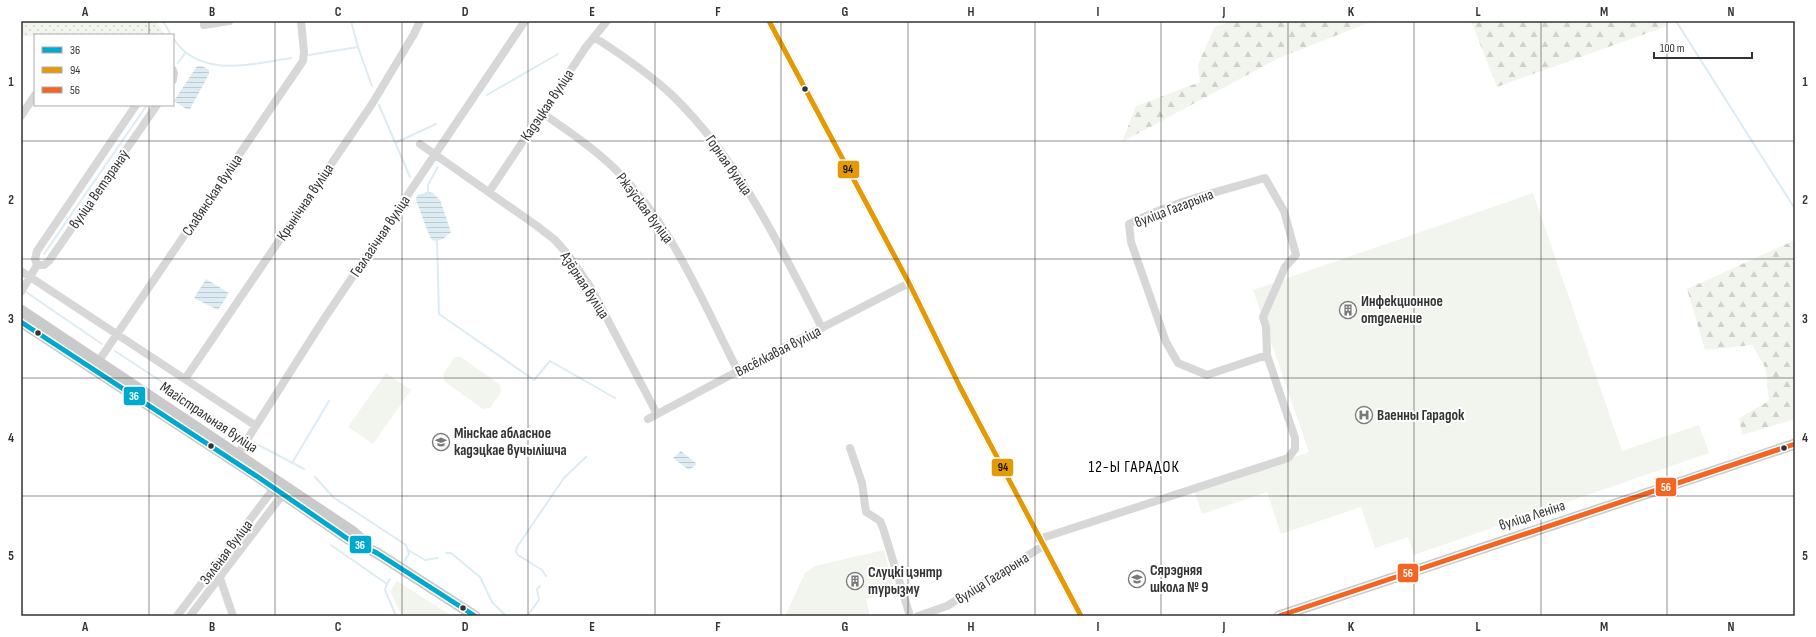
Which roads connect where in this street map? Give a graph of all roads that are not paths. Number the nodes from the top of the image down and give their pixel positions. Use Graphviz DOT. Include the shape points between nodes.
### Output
graph roads {
  1 [pos="229,21"];
  2 [pos="301,21"];
  3 [pos="420,21"];
  4 [pos="525,21"];
  5 [pos="607,21"];
  6 [pos="769,21"];
  7 [pos="204,25"];
  8 [pos="594,37"];
  9 [pos="34,96"];
  10 [pos="135,106"];
  11 [pos="156,106"];
  12 [pos="542,113"];
  13 [pos="21,116"];
  14 [pos="420,144"];
  15 [pos="435,154"];
  16 [pos="489,192"];
  17 [pos="37,264"];
  18 [pos="21,271"];
  19 [pos="30,277"];
  20 [pos="909,283"];
  21 [pos="21,292"];
  22 [pos="21,310"];
  23 [pos="21,322"];
  24 [pos="822,328"];
  25 [pos="117,334"];
  26 [pos="1267,355"];
  27 [pos="98,362"];
  28 [pos="738,371"];
  29 [pos="185,379"];
  30 [pos="657,414"];
  31 [pos="648,419"];
  32 [pos="256,426"];
  33 [pos="1795,444"];
  34 [pos="850,448"];
  35 [pos="238,454"];
  36 [pos="280,489"];
  37 [pos="1041,542"];
  38 [pos="220,578"];
  39 [pos="177,616"];
  40 [pos="190,616"];
  41 [pos="233,616"];
  42 [pos="475,616"];
  43 [pos="910,616"];
  44 [pos="918,616"];
  45 [pos="1081,616"];
  46 [pos="1279,616"];
  1 -- 7 [label="street"];
  2 -- 25 [label="street, Славянская вуліца" via="303,61"];
  3 -- 29 [label="street, Крынічная вуліца" via="372,104"];
  4 -- 15 [label="street, Геалагічная вуліца"];
  5 -- 8 [label="street, Кадэцкая вуліца"];
  6 -- 20 [label="street, вуліца Гагарына"];
  8 -- 12 [label="street, Кадэцкая вуліца"];
  8 -- 24 [label="street, Горная вуліца" via="642,70 673,96 716,145 738,174 773,231"];
  9 -- 13 [label="street"];
  10 -- 17 [label="street, вуліца Ветэранаў" via="37,251"];
  11 -- 17 [label="street, вуліца Ветэранаў" via="49,261 44,265"];
  12 -- 16 [label="street, Кадэцкая вуліца"];
  12 -- 28 [label="street, Ржэўская вуліца" via="588,145 615,169 661,224 686,266"];
  14 -- 15 [label="street, Азёрная вуліца"];
  15 -- 16 [label="street, Азёрная вуліца"];
  15 -- 32 [label="street, Геалагічная вуліца" via="322,322"];
  16 -- 30 [label="street, Азёрная вуліца" via="549,235 570,256 607,317"];
  17 -- 19 [label="street, вуліца Ветэранаў"];
  18 -- 19 [label="street"];
  19 -- 21 [label="street, вуліца Ветэранаў"];
  19 -- 25 [label="street"];
  20 -- 24 [label="street, Вясёлкавая вуліца"];
  20 -- 37 [label="street, вуліца Гагарына"];
  22 -- 27 [label="main road, Магістральная вуліца"];
  23 -- 36 [label="main road, Магістральная вуліца"];
  24 -- 28 [label="street, Вясёлкавая вуліца"];
  25 -- 27 [label="street, Славянская вуліца"];
  25 -- 29 [label="street"];
  26 -- 26 [label="street, вуліца Гагарына" via="1263,317 1285,267 1296,255 1284,211 1265,178 1205,195 1129,224 1131,242 1166,342 1178,363 1207,375"];
  26 -- 37 [label="street" via="1295,438 1295,449 1288,458"];
  27 -- 35 [label="main road, Магістральная вуліца"];
  28 -- 30 [label="street, Вясёлкавая вуліца"];
  29 -- 32 [label="street"];
  30 -- 31 [label="street, Вясёлкавая вуліца"];
  32 -- 35 [label="street, Геалагічная вуліца"];
  33 -- 46 [label="main road, вуліца Леніна"];
  34 -- 43 [label="street" via="862,483 866,512 880,521 883,528"];
  35 -- 36 [label="main road, Магістральная вуліца"];
  36 -- 38 [label="street, Зялёная вуліца"];
  36 -- 39 [label="street, Зялёная вуліца"];
  36 -- 42 [label="main road, Магістральная вуліца" via="348,539 377,553"];
  37 -- 44 [label="street, вуліца Гагарына" via="947,606"];
  37 -- 45 [label="street, вуліца Гагарына"];
  38 -- 40 [label="street, Зялёная вуліца"];
  38 -- 41 [label="street"];
}
